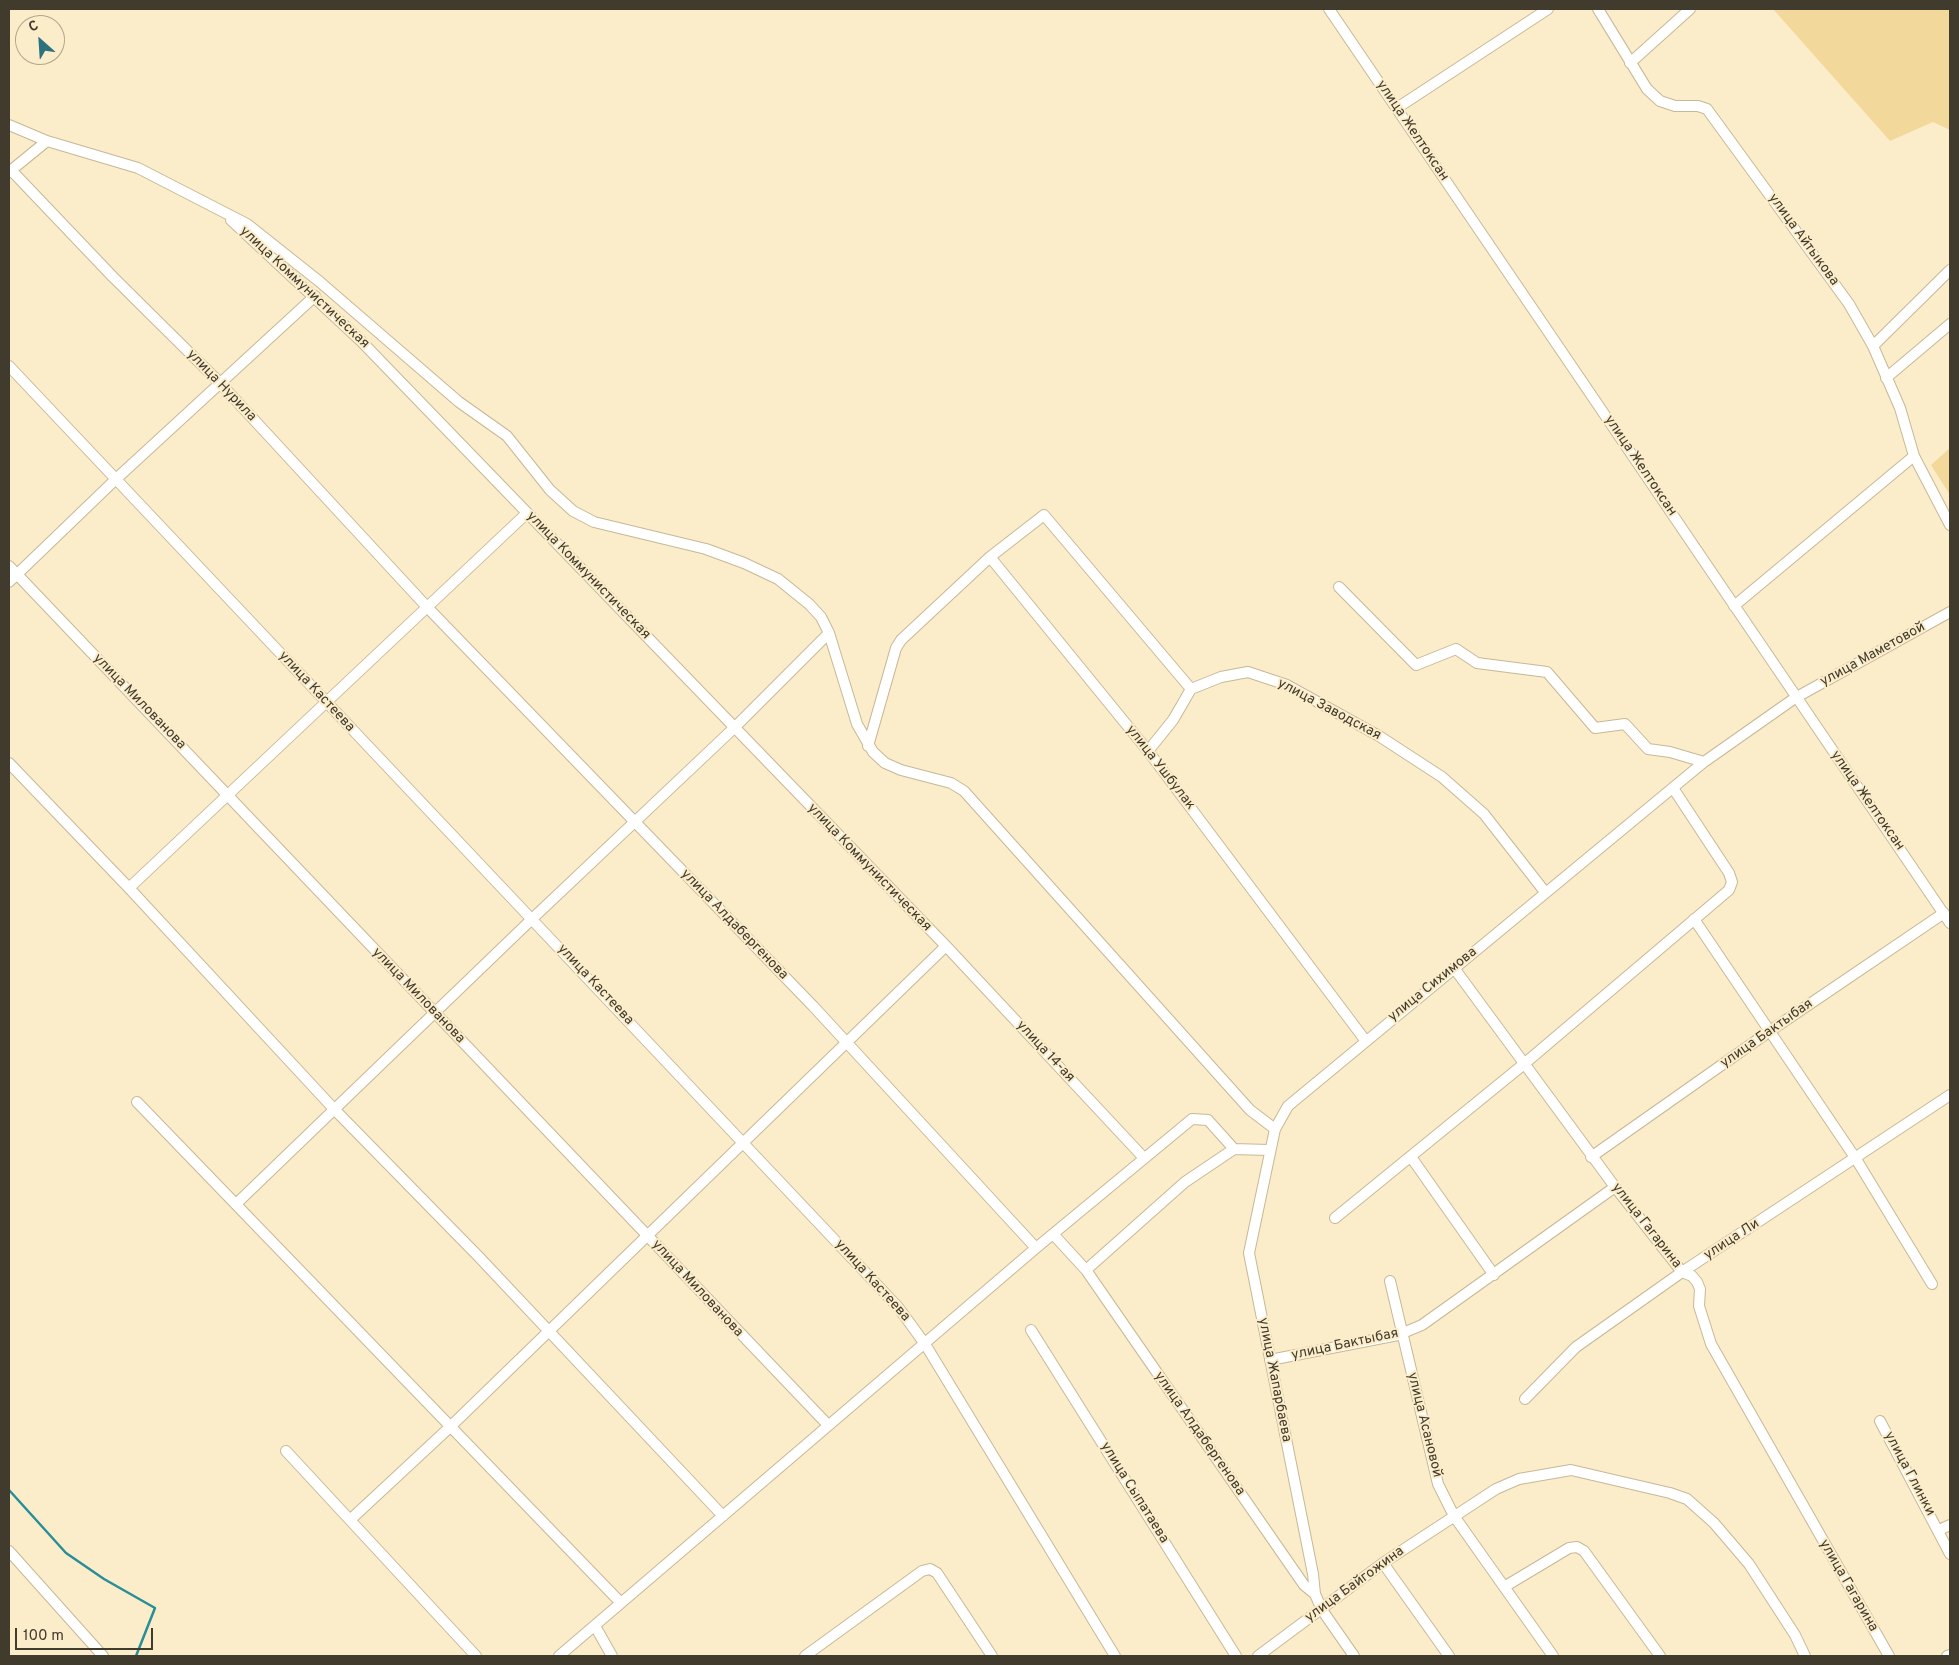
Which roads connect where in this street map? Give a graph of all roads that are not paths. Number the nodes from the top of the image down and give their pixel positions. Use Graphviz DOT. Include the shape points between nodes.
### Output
graph roads {
  1 [pos="1328,9"];
  2 [pos="1548,9"];
  3 [pos="1598,9"];
  4 [pos="1690,9"];
  5 [pos="1630,63"];
  6 [pos="1396,108"];
  7 [pos="9,125"];
  8 [pos="47,141"];
  9 [pos="10,171"];
  10 [pos="224,213"];
  11 [pos="1950,270"];
  12 [pos="315,296"];
  13 [pos="1950,324"];
  14 [pos="1873,346"];
  15 [pos="9,366"];
  16 [pos="1886,378"];
  17 [pos="220,382"];
  18 [pos="1914,456"];
  19 [pos="116,479"];
  20 [pos="527,513"];
  21 [pos="1950,525"];
  22 [pos="990,557"];
  23 [pos="9,566"];
  24 [pos="17,574"];
  25 [pos="9,582"];
  26 [pos="1339,587"];
  27 [pos="1734,606"];
  28 [pos="427,607"];
  29 [pos="1950,612"];
  30 [pos="829,633"];
  31 [pos="1191,689"];
  32 [pos="1795,698"];
  33 [pos="326,703"];
  34 [pos="734,728"];
  35 [pos="868,746"];
  36 [pos="1148,751"];
  37 [pos="1704,762"];
  38 [pos="9,763"];
  39 [pos="1674,788"];
  40 [pos="228,795"];
  41 [pos="635,822"];
  42 [pos="129,888"];
  43 [pos="1546,892"];
  44 [pos="1944,913"];
  45 [pos="532,918"];
  46 [pos="1694,919"];
  47 [pos="1950,923"];
  48 [pos="946,946"];
  49 [pos="1454,968"];
  50 [pos="434,1012"];
  51 [pos="1770,1031"];
  52 [pos="1365,1040"];
  53 [pos="846,1042"];
  54 [pos="1524,1064"];
  55 [pos="1950,1095"];
  56 [pos="137,1102"];
  57 [pos="334,1109"];
  58 [pos="1274,1129"];
  59 [pos="743,1142"];
  60 [pos="1234,1149"];
  61 [pos="1269,1150"];
  62 [pos="1411,1156"];
  63 [pos="1592,1157"];
  64 [pos="1144,1158"];
  65 [pos="1856,1159"];
  66 [pos="1615,1187"];
  67 [pos="236,1204"];
  68 [pos="1335,1218"];
  69 [pos="1053,1234"];
  70 [pos="647,1236"];
  71 [pos="1036,1248"];
  72 [pos="1086,1270"];
  73 [pos="1682,1272"];
  74 [pos="1494,1275"];
  75 [pos="1390,1281"];
  76 [pos="1932,1284"];
  77 [pos="1031,1330"];
  78 [pos="548,1331"];
  79 [pos="1401,1334"];
  80 [pos="925,1344"];
  81 [pos="1270,1360"];
  82 [pos="1524,1399"];
  83 [pos="1880,1421"];
  84 [pos="828,1425"];
  85 [pos="450,1427"];
  86 [pos="286,1451"];
  87 [pos="723,1516"];
  88 [pos="1454,1516"];
  89 [pos="350,1520"];
  90 [pos="1950,1525"];
  91 [pos="1939,1530"];
  92 [pos="9,1551"];
  93 [pos="1950,1554"];
  94 [pos="1383,1563"];
  95 [pos="1504,1587"];
  96 [pos="1315,1594"];
  97 [pos="621,1603"];
  98 [pos="1322,1610"];
  99 [pos="594,1626"];
  100 [pos="103,1656"];
  101 [pos="476,1656"];
  102 [pos="559,1656"];
  103 [pos="612,1656"];
  104 [pos="805,1656"];
  105 [pos="992,1656"];
  106 [pos="1115,1656"];
  107 [pos="1236,1656"];
  108 [pos="1258,1656"];
  109 [pos="1354,1656"];
  110 [pos="1450,1656"];
  111 [pos="1553,1656"];
  112 [pos="1660,1656"];
  113 [pos="1805,1656"];
  114 [pos="1889,1656"];
  1 -- 6 [label="street, улица Желтоксан"];
  2 -- 6 [label="street"];
  3 -- 5 [label="street, улица Айтыкова"];
  4 -- 5 [label="street"];
  5 -- 14 [label="street, улица Айтыкова" via="1647,89 1660,101 1707,109 1848,304"];
  6 -- 27 [label="street, улица Желтоксан"];
  7 -- 8 [label="street"];
  8 -- 9 [label="street"];
  8 -- 10 [label="street" via="138,168"];
  9 -- 17 [label="street, улица Нурила"];
  10 -- 12 [label="street, улица Коммунистическая"];
  10 -- 30 [label="street" via="248,224 459,402 507,436 550,490 573,511 594,522 706,549 778,579 809,604"];
  11 -- 14 [label="street"];
  12 -- 17 [label="street"];
  12 -- 20 [label="street, улица Коммунистическая"];
  13 -- 16 [label="street"];
  14 -- 16 [label="street, улица Айтыкова"];
  15 -- 19 [label="street, улица Кастеева"];
  16 -- 18 [label="street, улица Айтыкова" via="1900,408"];
  17 -- 19 [label="street"];
  17 -- 28 [label="street, улица Нурила"];
  18 -- 21 [label="street, улица Айтыкова"];
  18 -- 27 [label="street"];
  19 -- 24 [label="street"];
  19 -- 33 [label="street, улица Кастеева"];
  20 -- 28 [label="street"];
  20 -- 34 [label="street, улица Коммунистическая"];
  22 -- 31 [label="street" via="1044,515"];
  22 -- 35 [label="street" via="901,640"];
  22 -- 36 [label="street, улица Ушбулак"];
  23 -- 24 [label="street, улица Милованова"];
  24 -- 25 [label="street"];
  24 -- 40 [label="street, улица Милованова"];
  26 -- 37 [label="street" via="1416,665 1456,649 1477,663 1547,672 1595,728 1625,724 1648,749"];
  27 -- 32 [label="street, улица Желтоксан"];
  28 -- 33 [label="street"];
  28 -- 41 [label="street, улица Алдабергенова"];
  29 -- 32 [label="street, улица Маметовой"];
  30 -- 34 [label="street"];
  30 -- 35 [label="street" via="857,724"];
  31 -- 36 [label="street" via="1173,720"];
  31 -- 43 [label="street, улица Заводская" via="1221,677 1248,672 1287,685 1379,736 1442,777 1484,814"];
  32 -- 37 [label="street, улица Сихимова"];
  32 -- 44 [label="street, улица Желтоксан"];
  33 -- 40 [label="street"];
  33 -- 45 [label="street, улица Кастеева"];
  34 -- 41 [label="street"];
  34 -- 48 [label="street, улица Коммунистическая"];
  35 -- 58 [label="street" via="885,763 964,791 1250,1110"];
  36 -- 52 [label="street, улица Ушбулак"];
  37 -- 39 [label="street, улица Сихимова"];
  38 -- 42 [label="street"];
  39 -- 43 [label="street, улица Сихимова"];
  39 -- 46 [label="street" via="1732,882 1729,890"];
  40 -- 42 [label="street"];
  40 -- 50 [label="street, улица Милованова"];
  41 -- 45 [label="street"];
  41 -- 53 [label="street, улица Алдабергенова"];
  42 -- 57 [label="street"];
  43 -- 49 [label="street, улица Сихимова"];
  44 -- 47 [label="street, улица Желтоксан"];
  44 -- 51 [label="street, улица Бактыбая"];
  45 -- 50 [label="street"];
  45 -- 59 [label="street, улица Кастеева"];
  46 -- 51 [label="street"];
  46 -- 54 [label="street"];
  48 -- 53 [label="street"];
  48 -- 64 [label="street, улица 14-ая"];
  49 -- 52 [label="street, улица Сихимова"];
  49 -- 54 [label="street, улица Гагарина"];
  50 -- 57 [label="street"];
  50 -- 70 [label="street, улица Милованова"];
  51 -- 63 [label="street, улица Бактыбая"];
  51 -- 65 [label="street"];
  52 -- 58 [label="street, улица Сихимова" via="1288,1106"];
  53 -- 59 [label="street"];
  53 -- 71 [label="street, улица Алдабергенова"];
  54 -- 62 [label="street"];
  54 -- 63 [label="street, улица Гагарина"];
  55 -- 65 [label="street, улица Ли"];
  56 -- 67 [label="street"];
  57 -- 67 [label="street"];
  57 -- 78 [label="street"];
  58 -- 61 [label="street, улица Сихимова"];
  59 -- 70 [label="street"];
  59 -- 80 [label="street, улица Кастеева" via="898,1307"];
  60 -- 61 [label="street"];
  60 -- 64 [label="street" via="1208,1120 1192,1119"];
  60 -- 72 [label="street" via="1185,1182"];
  61 -- 81 [label="street, улица Жапарбаева" via="1249,1253"];
  62 -- 68 [label="street"];
  62 -- 74 [label="street"];
  63 -- 66 [label="street, улица Гагарина"];
  64 -- 69 [label="street"];
  65 -- 73 [label="street, улица Ли"];
  65 -- 76 [label="street"];
  66 -- 73 [label="street, улица Гагарина"];
  66 -- 74 [label="street, улица Бактыбая"];
  67 -- 85 [label="street"];
  69 -- 71 [label="street"];
  69 -- 72 [label="street, улица Алдабергенова"];
  70 -- 78 [label="street"];
  70 -- 84 [label="street, улица Милованова"];
  71 -- 80 [label="street"];
  72 -- 96 [label="street, улица Алдабергенова" via="1304,1585"];
  73 -- 82 [label="street, улица Ли" via="1576,1347"];
  73 -- 114 [label="street, улица Гагарина" via="1692,1276 1700,1289 1699,1306 1711,1344"];
  74 -- 79 [label="street, улица Бактыбая" via="1422,1325"];
  75 -- 79 [label="street, улица Асановой"];
  77 -- 107 [label="street, улица Сыпатаева"];
  78 -- 85 [label="street"];
  78 -- 87 [label="street"];
  79 -- 81 [label="street, улица Бактыбая"];
  79 -- 88 [label="street, улица Асановой" via="1438,1484"];
  80 -- 84 [label="street"];
  80 -- 106 [label="street, улица Кастеева"];
  81 -- 96 [label="street, улица Жапарбаева"];
  83 -- 91 [label="street, улица Глинки"];
  84 -- 87 [label="street"];
  85 -- 89 [label="street"];
  85 -- 97 [label="street"];
  86 -- 89 [label="street"];
  87 -- 97 [label="street"];
  88 -- 94 [label="street, улица Байгожина"];
  88 -- 95 [label="street, улица Асановой"];
  88 -- 113 [label="street, улица Байгожина" via="1496,1489 1519,1479 1571,1470 1686,1499 1714,1523 1749,1564"];
  89 -- 101 [label="street"];
  90 -- 91 [label="street"];
  91 -- 93 [label="street, улица Глинки"];
  92 -- 100 [label="street"];
  94 -- 98 [label="street, улица Байгожина"];
  94 -- 110 [label="street"];
  95 -- 111 [label="street, улица Асановой"];
  95 -- 112 [label="street" via="1577,1546 1584,1551"];
  96 -- 98 [label="street, улица Жапарбаева"];
  97 -- 99 [label="street"];
  98 -- 108 [label="street, улица Байгожина"];
  98 -- 109 [label="street"];
  99 -- 102 [label="street"];
  99 -- 103 [label="street"];
  104 -- 105 [label="street" via="922,1571 930,1569 937,1573"];
}
